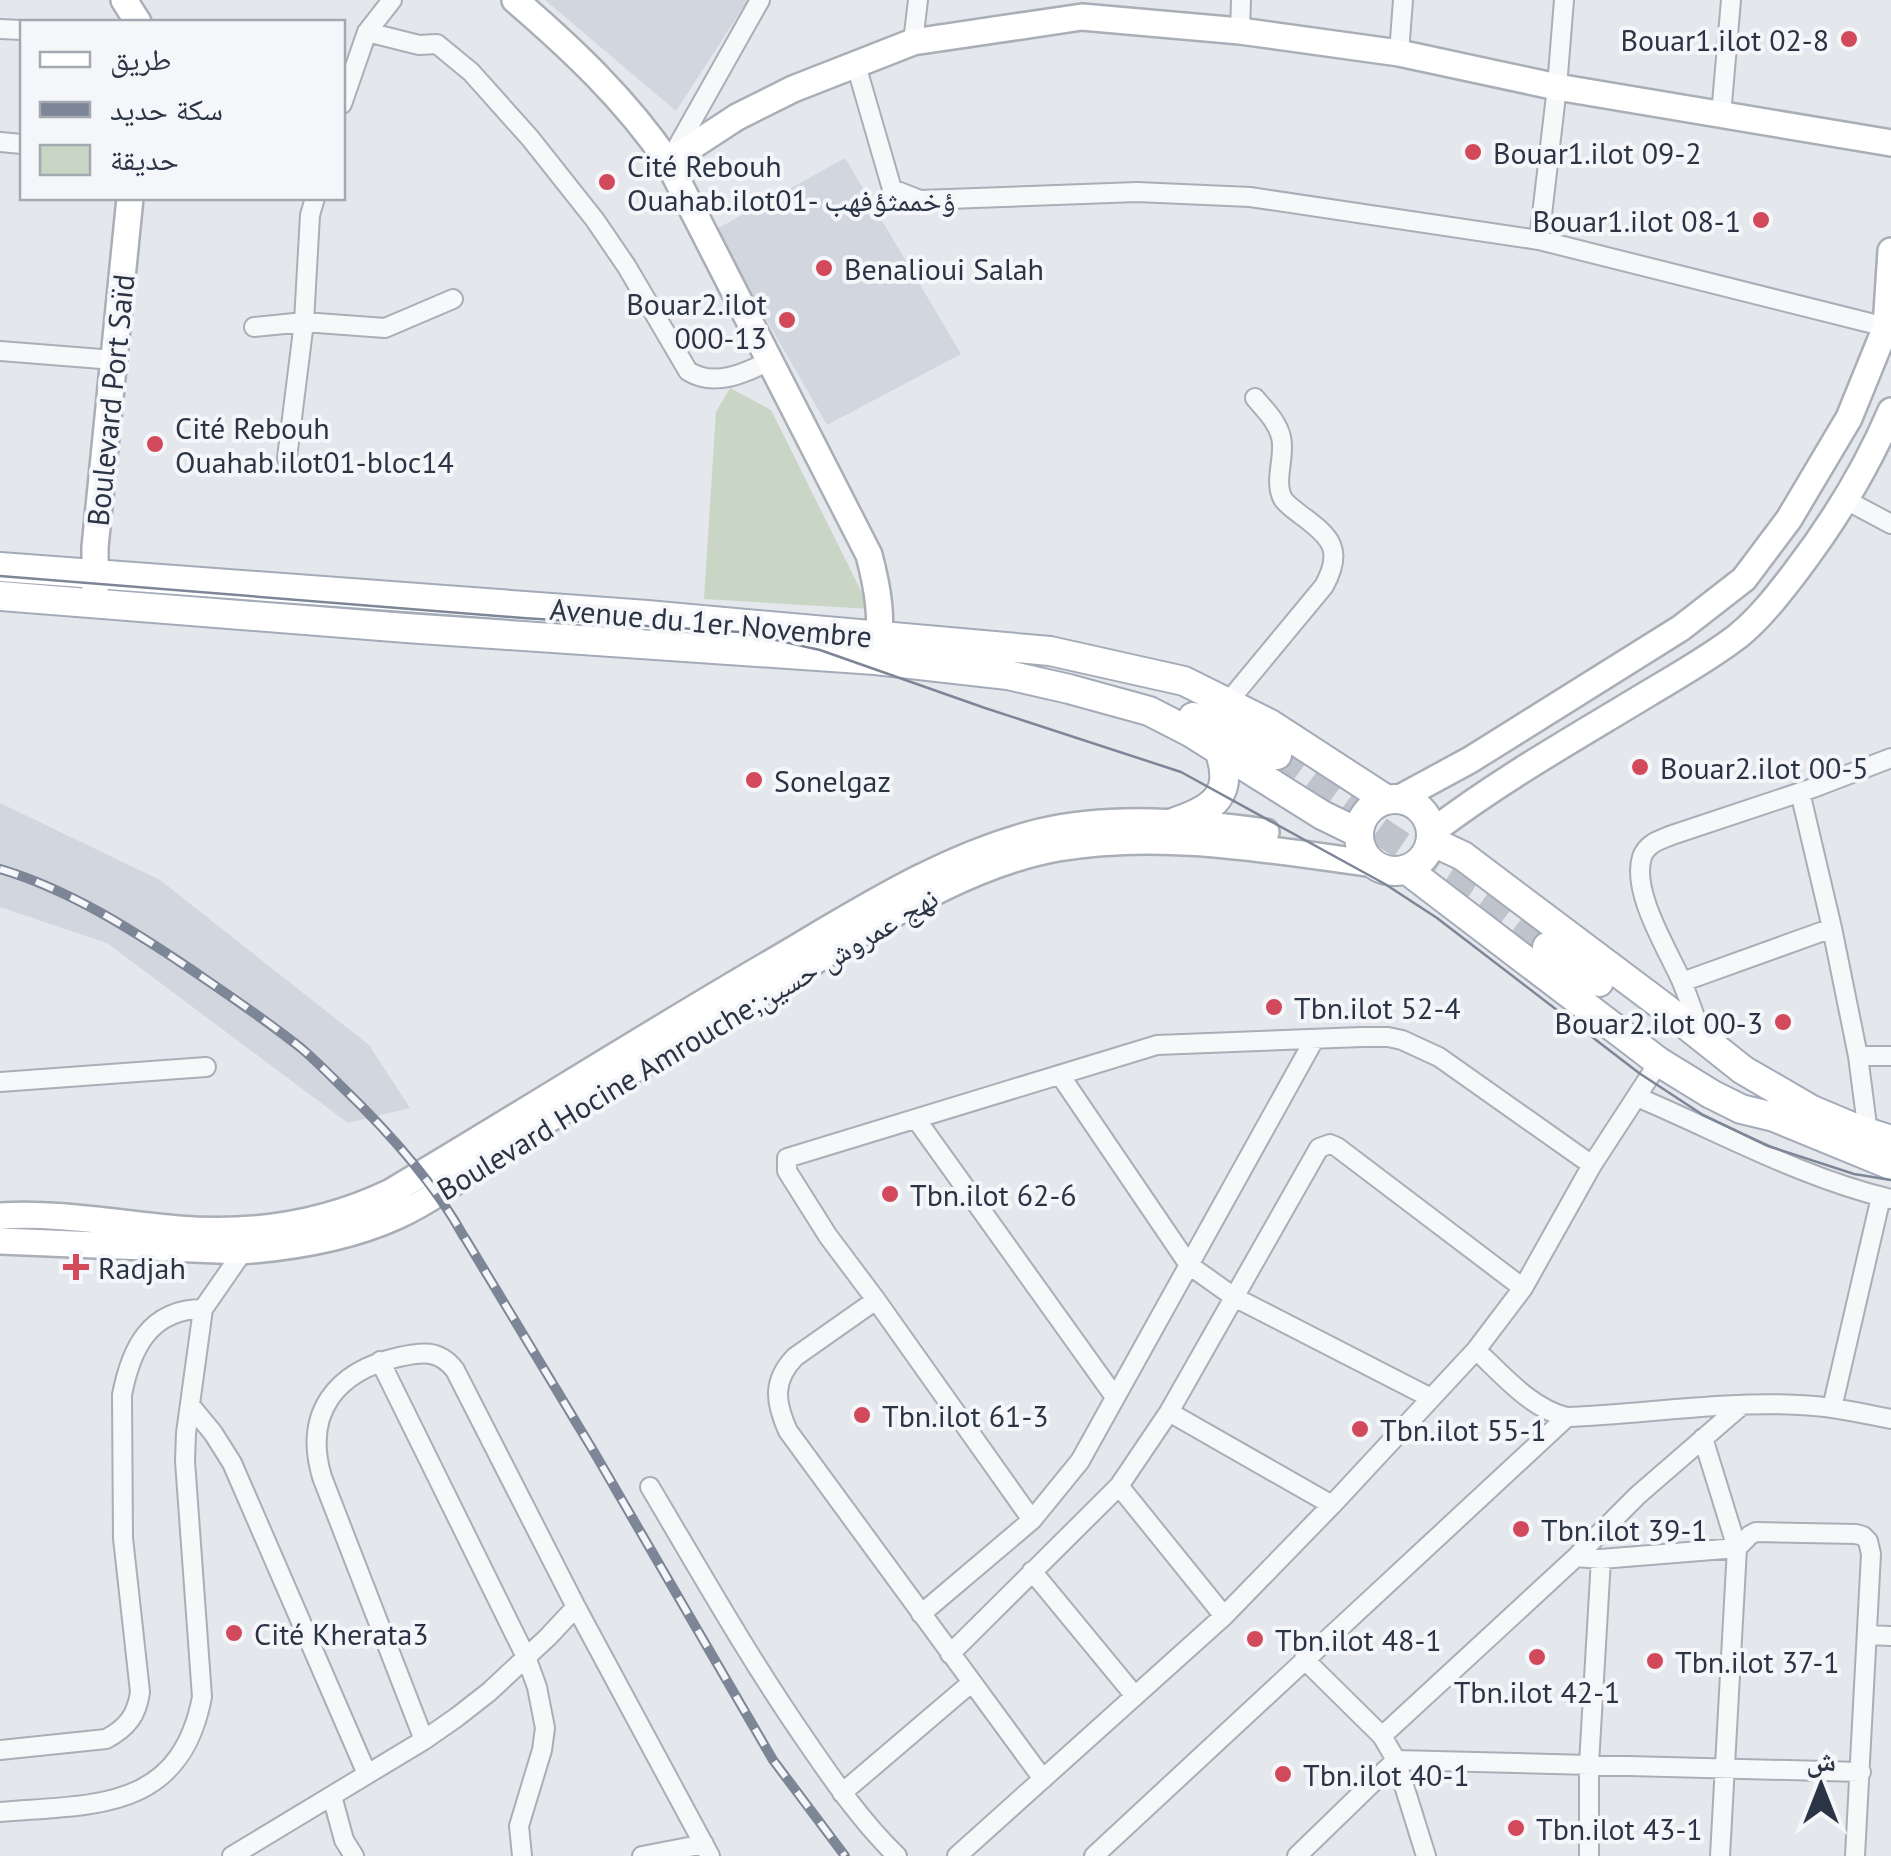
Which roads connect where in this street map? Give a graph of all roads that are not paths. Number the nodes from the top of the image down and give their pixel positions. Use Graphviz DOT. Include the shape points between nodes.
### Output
graph roads {
  1 [pos="392,0"];
  2 [pos="515,0"];
  3 [pos="760,0"];
  4 [pos="918,0"];
  5 [pos="1242,0"];
  6 [pos="1403,0"];
  7 [pos="1564,0"];
  8 [pos="1731,0"];
  9 [pos="1083,8"];
  10 [pos="1240,31"];
  11 [pos="366,32"];
  12 [pos="913,42"];
  13 [pos="1399,53"];
  14 [pos="856,65"];
  15 [pos="1557,87"];
  16 [pos="345,95"];
  17 [pos="1722,115"];
  18 [pos="1891,143"];
  19 [pos="668,162"];
  20 [pos="130,200"];
  21 [pos="314,200"];
  22 [pos="1538,240"];
  23 [pos="1891,251"];
  24 [pos="453,299"];
  25 [pos="304,322"];
  26 [pos="254,327"];
  27 [pos="1886,327"];
  28 [pos="0,351"];
  29 [pos="114,360"];
  30 [pos="771,360"];
  31 [pos="1255,398"];
  32 [pos="1891,411"];
  33 [pos="287,458"];
  34 [pos="1846,500"];
  35 [pos="1891,524"];
  36 [pos="0,566"];
  37 [pos="96,572"];
  38 [pos="0,596"];
  39 [pos="96,602"];
  40 [pos="878,648"];
  41 [pos="1103,663"];
  42 [pos="1008,674"];
  43 [pos="1228,702"];
  44 [pos="1219,750"];
  45 [pos="1891,758"];
  46 [pos="1800,792"];
  47 [pos="1392,799"];
  48 [pos="1175,822"];
  49 [pos="1432,837"];
  50 [pos="1365,847"];
  51 [pos="1406,870"];
  52 [pos="1832,928"];
  53 [pos="1682,982"];
  54 [pos="1314,1040"];
  55 [pos="1703,1040"];
  56 [pos="1858,1056"];
  57 [pos="1891,1056"];
  58 [pos="1659,1062"];
  59 [pos="206,1067"];
  60 [pos="1060,1075"];
  61 [pos="0,1082"];
  62 [pos="1636,1096"];
  63 [pos="1778,1105"];
  64 [pos="916,1119"];
  65 [pos="1880,1136"];
  66 [pos="1592,1164"];
  67 [pos="1891,1165"];
  68 [pos="1886,1198"];
  69 [pos="0,1216"];
  70 [pos="275,1226"];
  71 [pos="0,1240"];
  72 [pos="242,1251"];
  73 [pos="1189,1264"];
  74 [pos="1522,1288"];
  75 [pos="1234,1298"];
  76 [pos="876,1300"];
  77 [pos="203,1310"];
  78 [pos="1476,1350"];
  79 [pos="380,1362"];
  80 [pos="1115,1397"];
  81 [pos="1431,1398"];
  82 [pos="190,1405"];
  83 [pos="1742,1405"];
  84 [pos="1832,1408"];
  85 [pos="1169,1412"];
  86 [pos="1567,1417"];
  87 [pos="1891,1419"];
  88 [pos="1703,1438"];
  89 [pos="1119,1486"];
  90 [pos="650,1488"];
  91 [pos="1332,1505"];
  92 [pos="1032,1520"];
  93 [pos="1737,1548"];
  94 [pos="1576,1557"];
  95 [pos="1601,1559"];
  96 [pos="1032,1571"];
  97 [pos="576,1607"];
  98 [pos="921,1614"];
  99 [pos="1224,1616"];
  100 [pos="1868,1635"];
  101 [pos="1891,1636"];
  102 [pos="950,1654"];
  103 [pos="526,1657"];
  104 [pos="1304,1659"];
  105 [pos="971,1683"];
  106 [pos="1135,1696"];
  107 [pos="1382,1736"];
  108 [pos="424,1740"];
  109 [pos="0,1750"];
  110 [pos="1396,1760"];
  111 [pos="1589,1764"];
  112 [pos="1725,1767"];
  113 [pos="1861,1772"];
  114 [pos="367,1774"];
  115 [pos="1043,1778"];
  116 [pos="842,1793"];
  117 [pos="332,1796"];
  118 [pos="0,1812"];
  119 [pos="707,1850"];
  120 [pos="232,1856"];
  121 [pos="354,1856"];
  122 [pos="522,1856"];
  123 [pos="642,1856"];
  124 [pos="897,1856"];
  125 [pos="957,1856"];
  126 [pos="1094,1856"];
  127 [pos="1296,1856"];
  128 [pos="1426,1856"];
  129 [pos="1589,1856"];
  130 [pos="1720,1856"];
  131 [pos="1856,1856"];
  1 -- 11 [label="street"];
  2 -- 19 [label="main road" via="574,51"];
  3 -- 19 [label="street"];
  4 -- 12 [label="street"];
  5 -- 10 [label="street"];
  6 -- 13 [label="street"];
  7 -- 15 [label="street"];
  8 -- 17 [label="street"];
  9 -- 10 [label="main road"];
  9 -- 12 [label="main road"];
  10 -- 13 [label="main road"];
  11 -- 16 [label="street"];
  11 -- 30 [label="street" via="438,44 471,72 595,220 688,372 720,378"];
  12 -- 14 [label="main road"];
  13 -- 15 [label="main road"];
  14 -- 19 [label="main road" via="737,117"];
  14 -- 22 [label="street" via="892,189 920,200 1138,192 1250,197"];
  15 -- 17 [label="main road"];
  15 -- 22 [label="street"];
  17 -- 18 [label="main road"];
  19 -- 30 [label="main road"];
  20 -- 29 [label="main road, Boulevard Port Saïd"];
  21 -- 25 [label="street"];
  22 -- 27 [label="street"];
  23 -- 27 [label="main road"];
  24 -- 25 [label="street" via="385,328"];
  25 -- 26 [label="street"];
  25 -- 33 [label="street"];
  27 -- 47 [label="main road" via="1849,418 1744,579 1681,628 1470,760"];
  28 -- 29 [label="street"];
  29 -- 37 [label="main road, Boulevard Port Saïd"];
  30 -- 40 [label="main road" via="869,555 880,604"];
  31 -- 43 [label="street" via="1282,439 1284,500 1322,530 1335,558 1324,586"];
  32 -- 34 [label="main road"];
  34 -- 35 [label="street"];
  34 -- 49 [label="main road" via="1774,600 1738,636 1535,761"];
  36 -- 37 [label="main road, Avenue du 1er Novembre"];
  37 -- 39 [label="main road, Boulevard Port Saïd"];
  37 -- 40 [label="main road, Avenue du 1er Novembre" via="647,615"];
  38 -- 39 [label="main road, Avenue du 1er Novembre"];
  39 -- 40 [label="main road, Avenue du 1er Novembre" via="406,628"];
  40 -- 41 [label="main road, Avenue du 1er Novembre" via="1050,652"];
  40 -- 42 [label="main road, Avenue du 1er Novembre"];
  41 -- 42 [label="main road" via="1175,692 1277,755 1121,687"];
  41 -- 43 [label="main road, Avenue du 1er Novembre" via="1184,681"];
  42 -- 44 [label="main road, Avenue du 1er Novembre" via="1148,711"];
  43 -- 47 [label="main road, Avenue du 1er Novembre"];
  44 -- 48 [label="main road" via="1226,780 1221,794 1202,813"];
  44 -- 50 [label="main road, Avenue du 1er Novembre"];
  45 -- 46 [label="street"];
  46 -- 52 [label="street"];
  46 -- 53 [label="street" via="1672,835 1643,853 1646,901"];
  47 -- 49 [label="main road" via="1417,806"];
  47 -- 50 [label="main road" via="1370,808 1361,824"];
  48 -- 50 [label="main road, Boulevard Hocine Amrouche;نهج عمروش حسين"];
  48 -- 70 [label="main road, Boulevard Hocine Amrouche;نهج عمروش حسين" via="1067,827 967,855 766,966 390,1192 343,1213"];
  49 -- 51 [label="main road" via="1422,859"];
  49 -- 55 [label="main road"];
  50 -- 51 [label="main road" via="1385,869"];
  50 -- 72 [label="main road, Boulevard Hocine Amrouche;نهج عمروش حسين" via="1095,843 978,872 900,910 398,1215 329,1238"];
  51 -- 58 [label="main road"];
  52 -- 53 [label="street"];
  52 -- 56 [label="street"];
  53 -- 55 [label="street"];
  54 -- 60 [label="street" via="1157,1045"];
  54 -- 66 [label="street" via="1388,1037 1422,1048"];
  54 -- 73 [label="street"];
  55 -- 63 [label="main road"];
  56 -- 57 [label="street"];
  56 -- 65 [label="street"];
  58 -- 62 [label="street"];
  58 -- 63 [label="main road" via="1731,1105"];
  59 -- 61 [label="street"];
  60 -- 64 [label="street"];
  60 -- 73 [label="street"];
  62 -- 66 [label="street"];
  62 -- 68 [label="street" via="1756,1152"];
  63 -- 63 [label="main road" via="1581,968 1547,948 1581,983 1714,1083"];
  63 -- 65 [label="main road" via="1812,1110"];
  63 -- 67 [label="main road"];
  64 -- 76 [label="street" via="785,1161 828,1236"];
  64 -- 80 [label="street"];
  66 -- 74 [label="street"];
  68 -- 84 [label="street"];
  69 -- 70 [label="main road, Boulevard Hocine Amrouche;نهج عمروش حسين" via="184,1230"];
  70 -- 72 [label="street"];
  71 -- 72 [label="main road, Boulevard Hocine Amrouche;نهج عمروش حسين"];
  72 -- 77 [label="street"];
  73 -- 75 [label="street"];
  73 -- 80 [label="street"];
  74 -- 75 [label="street" via="1330,1144 1313,1156"];
  74 -- 78 [label="street"];
  75 -- 81 [label="street"];
  75 -- 85 [label="street"];
  76 -- 92 [label="street"];
  76 -- 98 [label="street" via="795,1357 780,1380 778,1402 788,1431"];
  77 -- 82 [label="street"];
  77 -- 109 [label="street" via="174,1312 146,1334 122,1395 123,1538 140,1692 134,1716 106,1739"];
  78 -- 81 [label="street"];
  78 -- 86 [label="street" via="1536,1403"];
  79 -- 97 [label="street" via="430,1353 448,1362"];
  79 -- 103 [label="street"];
  79 -- 108 [label="street" via="347,1378 324,1406 317,1460"];
  80 -- 92 [label="street" via="1080,1460"];
  81 -- 91 [label="street"];
  82 -- 114 [label="street" via="232,1464"];
  82 -- 118 [label="street" via="184,1461 202,1697 189,1741 160,1777 120,1799"];
  83 -- 84 [label="street"];
  83 -- 86 [label="street"];
  83 -- 88 [label="street"];
  84 -- 87 [label="street"];
  85 -- 89 [label="street"];
  85 -- 91 [label="street"];
  86 -- 104 [label="street"];
  88 -- 93 [label="street"];
  88 -- 94 [label="street"];
  89 -- 96 [label="street"];
  89 -- 99 [label="street"];
  90 -- 116 [label="street" via="768,1687"];
  91 -- 99 [label="street"];
  92 -- 98 [label="street"];
  93 -- 95 [label="street"];
  93 -- 100 [label="street" via="1756,1532 1862,1536 1871,1554"];
  93 -- 112 [label="street"];
  94 -- 95 [label="street"];
  94 -- 107 [label="street"];
  95 -- 111 [label="street"];
  96 -- 102 [label="street"];
  96 -- 106 [label="street"];
  97 -- 103 [label="street"];
  97 -- 119 [label="street"];
  98 -- 102 [label="street"];
  99 -- 106 [label="street"];
  100 -- 101 [label="street"];
  100 -- 113 [label="street"];
  102 -- 105 [label="street"];
  103 -- 108 [label="street"];
  103 -- 122 [label="street" via="544,1728 518,1826"];
  104 -- 107 [label="street"];
  104 -- 126 [label="street"];
  105 -- 115 [label="street"];
  105 -- 116 [label="street"];
  106 -- 115 [label="street"];
  107 -- 110 [label="street"];
  108 -- 114 [label="street"];
  110 -- 111 [label="street"];
  110 -- 127 [label="street"];
  110 -- 128 [label="street"];
  111 -- 112 [label="street"];
  111 -- 129 [label="street"];
  112 -- 113 [label="street"];
  112 -- 130 [label="street"];
  113 -- 131 [label="street"];
  114 -- 117 [label="street"];
  115 -- 125 [label="street"];
  116 -- 124 [label="street"];
  117 -- 120 [label="street"];
  117 -- 121 [label="street"];
  119 -- 123 [label="street"];
}
